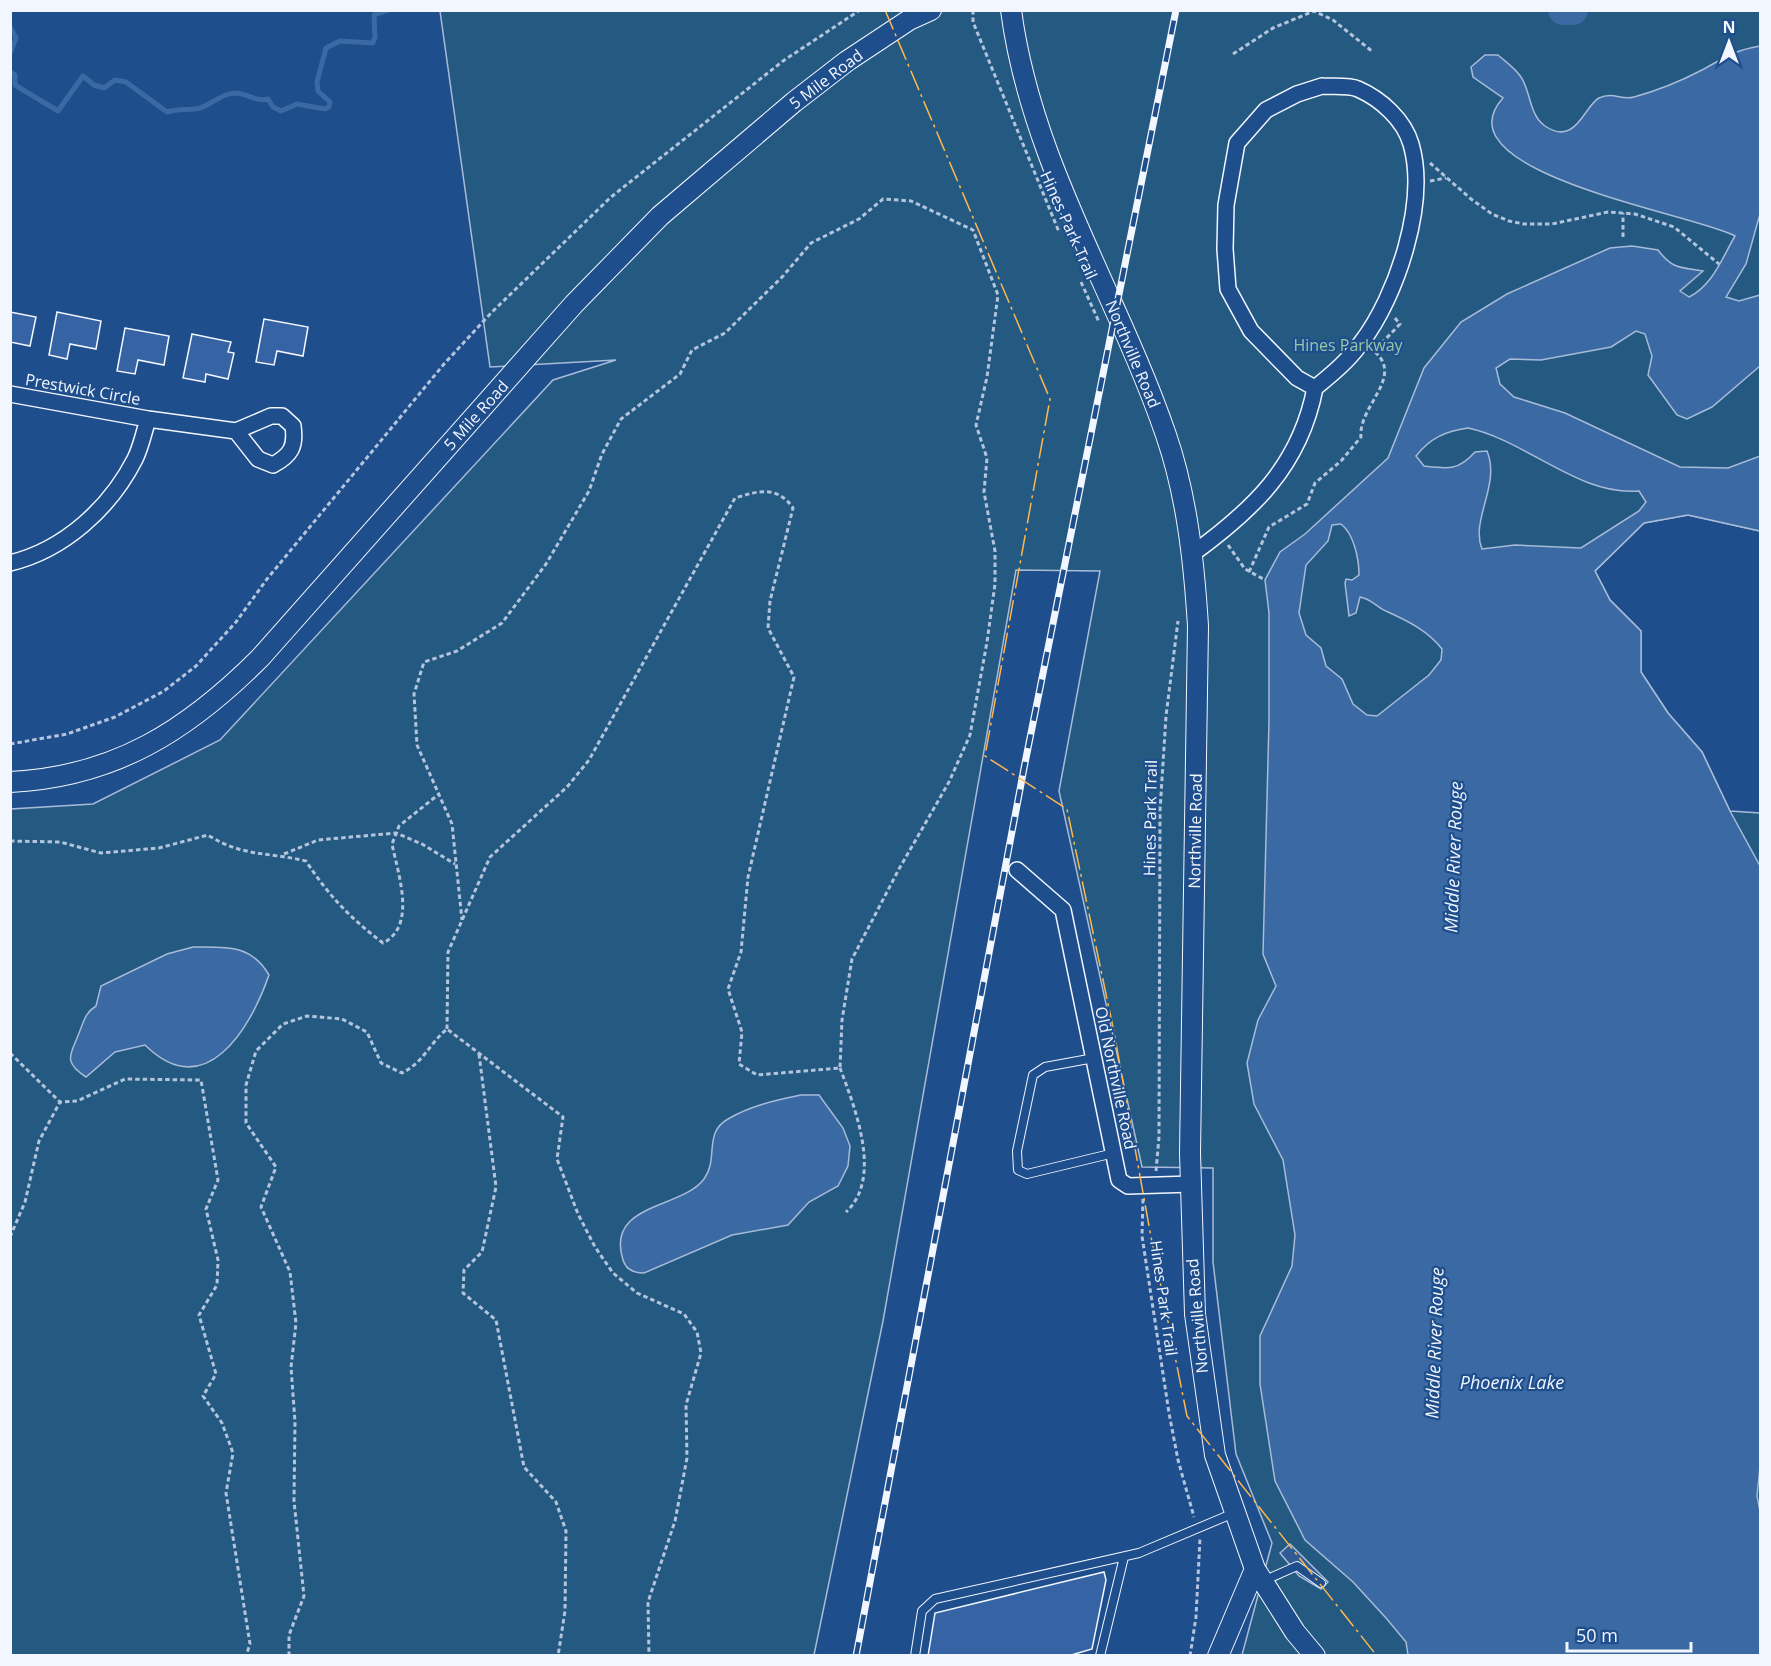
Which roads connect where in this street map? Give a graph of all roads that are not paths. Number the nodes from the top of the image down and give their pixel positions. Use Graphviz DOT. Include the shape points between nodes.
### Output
graph roads {
  1 [pos="932,10"];
  2 [pos="1011,10"];
  3 [pos="1315,388"];
  4 [pos="10,394"];
  5 [pos="148,419"];
  6 [pos="236,431"];
  7 [pos="1191,555"];
  8 [pos="10,563"];
  9 [pos="10,782"];
  10 [pos="1017,870"];
  11 [pos="1094,1058"];
  12 [pos="1114,1153"];
  13 [pos="1192,1184"];
  14 [pos="1236,1512"];
  15 [pos="1124,1557"];
  16 [pos="1258,1575"];
  17 [pos="1321,1583"];
  18 [pos="915,1656"];
  19 [pos="1100,1656"];
  20 [pos="1218,1656"];
  21 [pos="1315,1656"];
  1 -- 9 [label="street, 5 Mile Road" via="909,20 847,61 660,216 574,304 227,691 184,724 119,760 74,774"];
  2 -- 7 [label="street, Northville Road" via="1023,78 1037,124 1167,436 1184,502"];
  3 -- 3 [label="street" via="1362,343 1383,309 1404,262 1416,182 1411,143 1389,108 1357,88 1322,86 1266,110 1237,143 1226,205 1228,288 1251,331 1297,378"];
  3 -- 7 [label="street" via="1303,429 1279,474 1236,522"];
  4 -- 5 [label="street, Prestwick Circle"];
  5 -- 6 [label="street, Prestwick Circle"];
  5 -- 8 [label="street, Prestwick Circle" via="135,458 97,511 68,538"];
  7 -- 13 [label="street, Northville Road" via="1198,626"];
  10 -- 11 [label="street, Old Northville Road" via="1063,910"];
  11 -- 12 [label="street, Old Northville Road"];
  11 -- 12 [label="lane" via="1045,1067 1033,1075 1017,1151 1018,1170 1027,1174"];
  12 -- 13 [label="street, Old Northville Road" via="1119,1180 1128,1186"];
  13 -- 14 [label="street, Northville Road" via="1191,1250 1199,1348 1215,1455"];
  14 -- 15 [label="lane"];
  14 -- 16 [label="street, Northville Road"];
  15 -- 18 [label="lane" via="935,1599 922,1611"];
  15 -- 19 [label="lane"];
  16 -- 17 [label="lane" via="1297,1566"];
  16 -- 20 [label="street"];
  16 -- 21 [label="street, Northville Road"];
}
